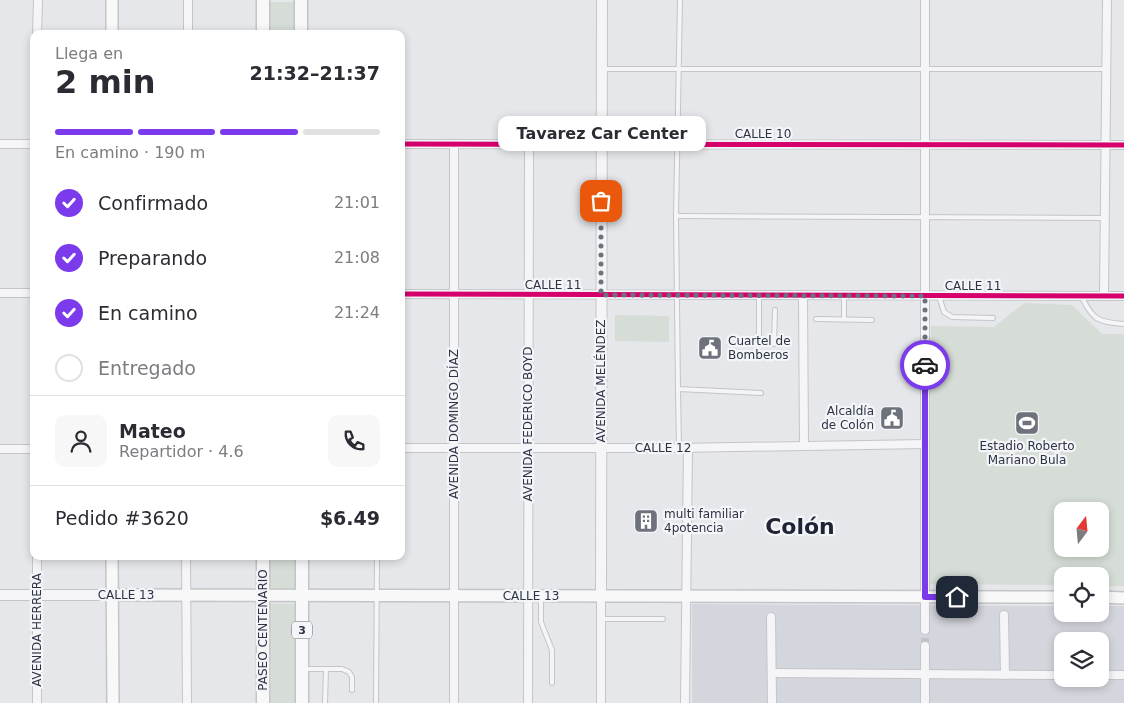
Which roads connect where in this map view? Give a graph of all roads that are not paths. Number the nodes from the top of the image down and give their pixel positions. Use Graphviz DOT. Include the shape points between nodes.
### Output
graph roads {
  1 [pos="38,0"];
  2 [pos="112,0"];
  3 [pos="188,0"];
  4 [pos="263,0"];
  5 [pos="301,0"];
  6 [pos="602,0"];
  7 [pos="680,0"];
  8 [pos="925,0"];
  9 [pos="1107,0"];
  10 [pos="38,30"];
  11 [pos="112,30"];
  12 [pos="188,30"];
  13 [pos="263,30"];
  14 [pos="301,30"];
  15 [pos="602,69"];
  16 [pos="1106,69"];
  17 [pos="679,70"];
  18 [pos="925,70"];
  19 [pos="0,144"];
  20 [pos="30,144"];
  21 [pos="405,144"];
  22 [pos="454,144"];
  23 [pos="529,144"];
  24 [pos="677,144"];
  25 [pos="601,145"];
  26 [pos="925,145"];
  27 [pos="1106,145"];
  28 [pos="1124,145"];
  29 [pos="676,216"];
  30 [pos="925,216"];
  31 [pos="1106,218"];
  32 [pos="0,293"];
  33 [pos="30,293"];
  34 [pos="405,294"];
  35 [pos="454,294"];
  36 [pos="529,295"];
  37 [pos="601,295"];
  38 [pos="676,296"];
  39 [pos="760,296"];
  40 [pos="803,296"];
  41 [pos="844,296"];
  42 [pos="925,296"];
  43 [pos="939,296"];
  44 [pos="1081,296"];
  45 [pos="1104,296"];
  46 [pos="1124,296"];
  47 [pos="775,310"];
  48 [pos="993,318"];
  49 [pos="816,319"];
  50 [pos="844,320"];
  51 [pos="872,320"];
  52 [pos="1124,324"];
  53 [pos="785,343"];
  54 [pos="774,344"];
  55 [pos="678,389"];
  56 [pos="761,393"];
  57 [pos="925,444"];
  58 [pos="804,446"];
  59 [pos="405,448"];
  60 [pos="454,448"];
  61 [pos="528,448"];
  62 [pos="601,448"];
  63 [pos="679,448"];
  64 [pos="688,448"];
  65 [pos="0,449"];
  66 [pos="30,449"];
  67 [pos="37,560"];
  68 [pos="112,560"];
  69 [pos="186,560"];
  70 [pos="263,560"];
  71 [pos="302,560"];
  72 [pos="377,560"];
  73 [pos="0,594"];
  74 [pos="37,595"];
  75 [pos="112,595"];
  76 [pos="186,595"];
  77 [pos="263,595"];
  78 [pos="302,596"];
  79 [pos="376,596"];
  80 [pos="454,596"];
  81 [pos="527,596"];
  82 [pos="541,596"];
  83 [pos="601,596"];
  84 [pos="686,596"];
  85 [pos="925,597"];
  86 [pos="1054,597"];
  87 [pos="1109,598"];
  88 [pos="1124,598"];
  89 [pos="1004,615"];
  90 [pos="771,617"];
  91 [pos="601,619"];
  92 [pos="663,619"];
  93 [pos="925,630"];
  94 [pos="925,646"];
  95 [pos="302,669"];
  96 [pos="326,669"];
  97 [pos="772,674"];
  98 [pos="926,674"];
  99 [pos="1005,675"];
  100 [pos="1054,675"];
  101 [pos="1109,675"];
  102 [pos="1124,675"];
  103 [pos="552,682"];
  104 [pos="352,690"];
  105 [pos="38,703"];
  106 [pos="113,703"];
  107 [pos="187,703"];
  108 [pos="263,703"];
  109 [pos="302,703"];
  110 [pos="325,703"];
  111 [pos="376,703"];
  112 [pos="454,703"];
  113 [pos="528,703"];
  114 [pos="601,703"];
  115 [pos="685,703"];
  116 [pos="772,703"];
  117 [pos="925,703"];
  1 -- 10 [label="street"];
  2 -- 11 [label="main road"];
  3 -- 12 [label="street"];
  4 -- 13 [label="main road"];
  5 -- 14 [label="main road"];
  6 -- 15 [label="street, AVENIDA MELÉNDEZ"];
  7 -- 17 [label="lane"];
  8 -- 18 [label="street"];
  9 -- 16 [label="street"];
  15 -- 17 [label="lane"];
  15 -- 25 [label="street, AVENIDA MELÉNDEZ"];
  16 -- 18 [label="lane"];
  16 -- 27 [label="street"];
  17 -- 18 [label="lane"];
  17 -- 24 [label="lane"];
  18 -- 26 [label="street"];
  19 -- 20 [label="street"];
  21 -- 22 [label="street, CALLE 10"];
  22 -- 23 [label="street, CALLE 10"];
  22 -- 35 [label="street, AVENIDA DOMINGO DÍAZ"];
  23 -- 25 [label="street, CALLE 10"];
  23 -- 36 [label="street, AVENIDA FEDERICO BOYD"];
  24 -- 25 [label="street, CALLE 10"];
  24 -- 26 [label="street, CALLE 10"];
  24 -- 29 [label="lane"];
  25 -- 37 [label="street, AVENIDA MELÉNDEZ"];
  26 -- 27 [label="street, CALLE 10"];
  26 -- 30 [label="street"];
  27 -- 28 [label="street, CALLE 10"];
  27 -- 31 [label="street"];
  29 -- 30 [label="lane"];
  29 -- 38 [label="lane"];
  30 -- 31 [label="lane"];
  30 -- 42 [label="street"];
  31 -- 45 [label="street"];
  32 -- 33 [label="street"];
  34 -- 35 [label="street, CALLE 11"];
  35 -- 36 [label="street, CALLE 11"];
  35 -- 60 [label="street, AVENIDA DOMINGO DÍAZ"];
  36 -- 37 [label="street, CALLE 11"];
  36 -- 61 [label="street, AVENIDA FEDERICO BOYD"];
  37 -- 38 [label="street, CALLE 11"];
  37 -- 62 [label="street, AVENIDA MELÉNDEZ"];
  38 -- 39 [label="street, CALLE 11"];
  38 -- 55 [label="lane"];
  39 -- 40 [label="street, CALLE 11"];
  39 -- 54 [label="lane" via="759,339"];
  40 -- 41 [label="street, CALLE 11"];
  40 -- 58 [label="street"];
  41 -- 42 [label="street, CALLE 11"];
  41 -- 50 [label="lane"];
  42 -- 43 [label="street, CALLE 11"];
  42 -- 57 [label="street"];
  43 -- 44 [label="street, CALLE 11"];
  43 -- 48 [label="lane" via="944,312 952,317"];
  44 -- 45 [label="street, CALLE 11"];
  44 -- 52 [label="lane" via="1098,320"];
  45 -- 46 [label="street, CALLE 11"];
  47 -- 54 [label="lane"];
  49 -- 50 [label="lane"];
  50 -- 51 [label="lane"];
  53 -- 54 [label="lane"];
  55 -- 56 [label="lane"];
  55 -- 63 [label="lane"];
  57 -- 58 [label="street, CALLE 12"];
  57 -- 85 [label="street"];
  58 -- 64 [label="street, CALLE 12"];
  59 -- 60 [label="street, CALLE 12"];
  60 -- 61 [label="street, CALLE 12"];
  60 -- 80 [label="street, AVENIDA DOMINGO DÍAZ"];
  61 -- 62 [label="street, CALLE 12"];
  61 -- 81 [label="street, AVENIDA FEDERICO BOYD"];
  62 -- 63 [label="street, CALLE 12"];
  62 -- 83 [label="street, AVENIDA MELÉNDEZ"];
  63 -- 64 [label="street, CALLE 12"];
  64 -- 84 [label="street"];
  65 -- 66 [label="street"];
  67 -- 74 [label="street, AVENIDA HERRERA"];
  68 -- 75 [label="main road"];
  69 -- 76 [label="street"];
  70 -- 77 [label="main road, PASEO CENTENARIO"];
  71 -- 78 [label="main road, 3"];
  72 -- 79 [label="lane"];
  73 -- 74 [label="street, CALLE 13"];
  74 -- 75 [label="street, CALLE 13"];
  74 -- 105 [label="street, AVENIDA HERRERA"];
  75 -- 76 [label="main road, CALLE 13"];
  75 -- 106 [label="main road"];
  76 -- 77 [label="main road, CALLE 13"];
  76 -- 107 [label="street"];
  77 -- 78 [label="main road, CALLE 13"];
  77 -- 108 [label="main road, PASEO CENTENARIO"];
  78 -- 79 [label="main road, CALLE 13"];
  78 -- 95 [label="main road, 3"];
  79 -- 80 [label="main road, CALLE 13"];
  79 -- 111 [label="lane"];
  80 -- 81 [label="main road, CALLE 13"];
  80 -- 112 [label="street, AVENIDA DOMINGO DÍAZ"];
  81 -- 82 [label="main road, CALLE 13"];
  81 -- 113 [label="street, AVENIDA FEDERICO BOYD"];
  82 -- 83 [label="main road, CALLE 13"];
  82 -- 103 [label="lane" via="541,622 552,650"];
  83 -- 84 [label="main road, CALLE 13"];
  83 -- 91 [label="street, AVENIDA MELÉNDEZ"];
  84 -- 85 [label="main road, CALLE 13"];
  84 -- 115 [label="street"];
  85 -- 86 [label="main road, CALLE 13"];
  85 -- 93 [label="street"];
  87 -- 88 [label="main road"];
  89 -- 99 [label="street"];
  90 -- 97 [label="street"];
  91 -- 92 [label="lane"];
  91 -- 114 [label="street, AVENIDA MELÉNDEZ"];
  94 -- 98 [label="street"];
  95 -- 96 [label="lane"];
  95 -- 109 [label="main road, 3"];
  96 -- 104 [label="lane" via="349,672"];
  96 -- 110 [label="lane"];
  97 -- 98 [label="street"];
  97 -- 116 [label="street"];
  98 -- 99 [label="street"];
  98 -- 117 [label="street"];
  99 -- 100 [label="street"];
  101 -- 102 [label="street"];
}
